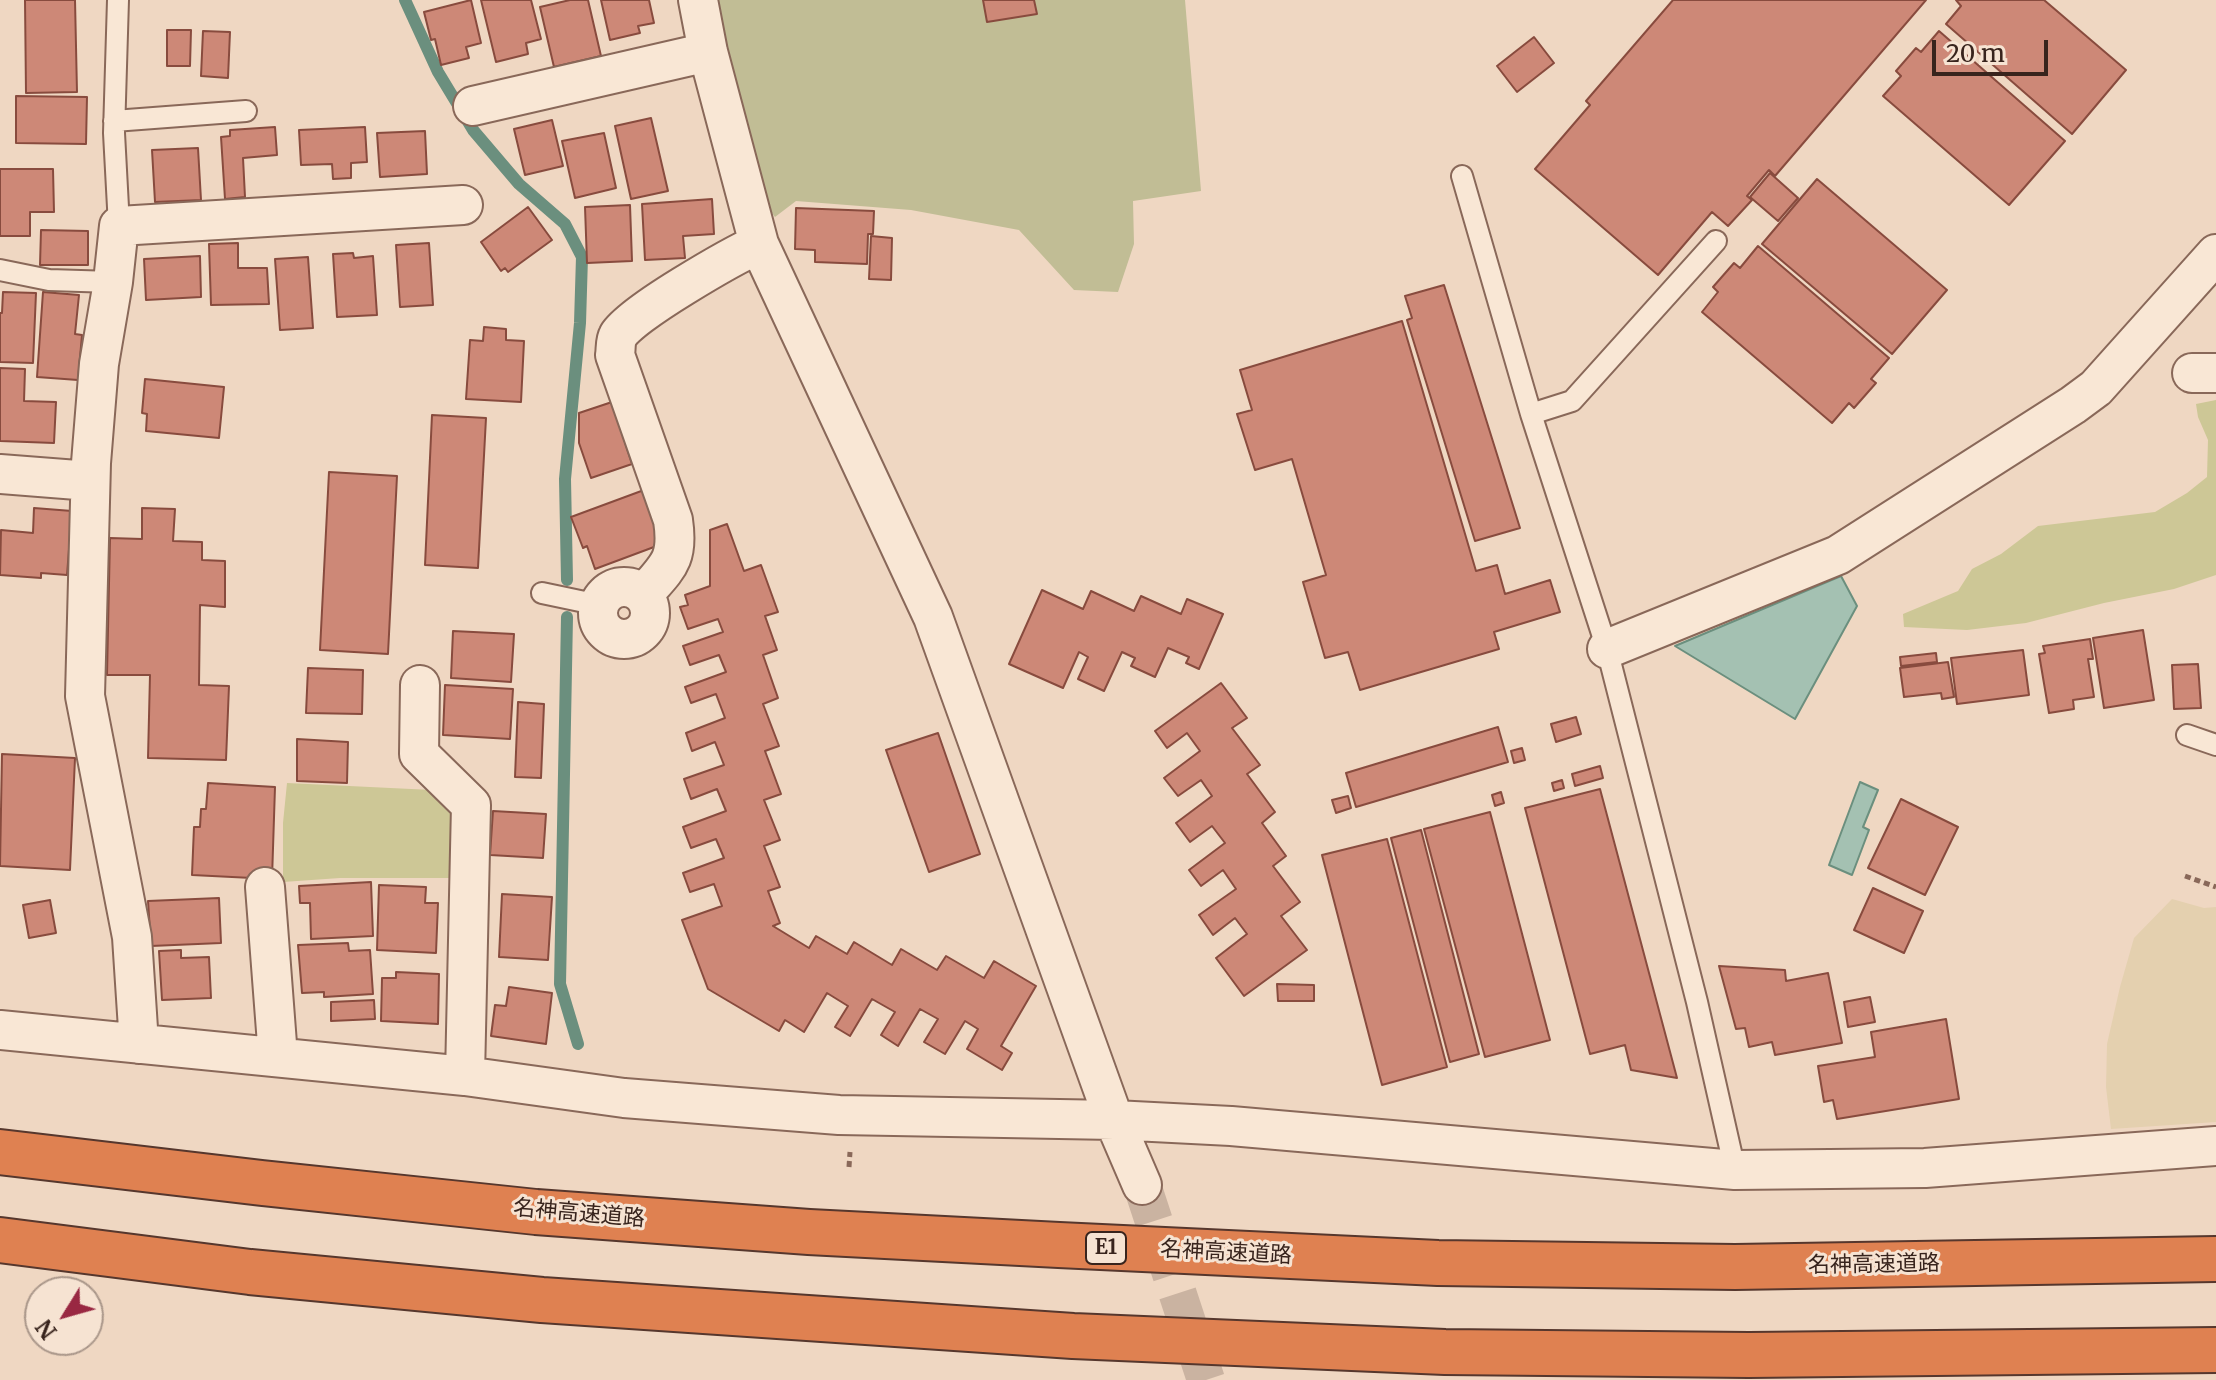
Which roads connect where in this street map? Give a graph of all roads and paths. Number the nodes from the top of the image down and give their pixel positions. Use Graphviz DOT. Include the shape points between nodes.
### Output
graph roads {
  1 [pos="118,0"];
  2 [pos="698,0"];
  3 [pos="708,52"];
  4 [pos="473,106"];
  5 [pos="246,111"];
  6 [pos="114,121"];
  7 [pos="1462,176"];
  8 [pos="463,205"];
  9 [pos="119,226"];
  10 [pos="1716,241"];
  11 [pos="759,244"];
  12 [pos="2216,254"];
  13 [pos="0,270"];
  14 [pos="113,282"];
  15 [pos="1531,414"];
  16 [pos="0,474"];
  17 [pos="90,481"];
  18 [pos="542,593"];
  19 [pos="599,605"];
  20 [pos="1607,649"];
  21 [pos="420,685"];
  22 [pos="2187,735"];
  23 [pos="2216,745"];
  24 [pos="2185,876"];
  25 [pos="265,887"];
  26 [pos="2216,887"];
  27 [pos="0,1030"];
  28 [pos="139,1044"];
  29 [pos="278,1057"];
  30 [pos="465,1076"];
  31 [pos="1114,1120"];
  32 [pos="2216,1146"];
  33 [pos="0,1152"];
  34 [pos="1735,1170"];
  35 [pos="1142,1185"];
  36 [pos="0,1240"];
  37 [pos="2216,1259"];
  38 [pos="2216,1350"];
  1 -- 6 [label="lane"];
  2 -- 3 [label="street"];
  3 -- 4 [label="street"];
  3 -- 11 [label="street"];
  5 -- 6 [label="lane"];
  6 -- 9 [label="lane"];
  7 -- 15 [label="lane"];
  8 -- 9 [label="street"];
  9 -- 14 [label="street"];
  10 -- 15 [label="lane" via="1572,401"];
  11 -- 19 [label="street" via="633,320 618,336 615,355 677,544 668,567 643,595 630,587 614,588"];
  11 -- 31 [label="street" via="933,617"];
  12 -- 20 [label="street" via="2096,388 2073,405 1838,555"];
  13 -- 14 [label="lane" via="49,280"];
  14 -- 17 [label="street" via="99,364"];
  15 -- 20 [label="lane"];
  16 -- 17 [label="street"];
  17 -- 28 [label="street" via="85,696 132,937"];
  18 -- 19 [label="lane"];
  20 -- 34 [label="lane"];
  21 -- 30 [label="street" via="419,754 471,805"];
  22 -- 23 [label="lane"];
  24 -- 26 [label="path"];
  25 -- 29 [label="street"];
  27 -- 28 [label="street"];
  28 -- 29 [label="street"];
  29 -- 30 [label="street"];
  30 -- 31 [label="street" via="624,1098 839,1115"];
  31 -- 34 [label="street"];
  31 -- 35 [label="street"];
  32 -- 34 [label="street" via="1925,1168"];
  33 -- 37 [label="highway, 名神高速道路 / E1" via="536,1212 1091,1247 1438,1263 1735,1267"];
  36 -- 38 [label="highway" via="250,1272 542,1300 1073,1336 1445,1352"];
}
